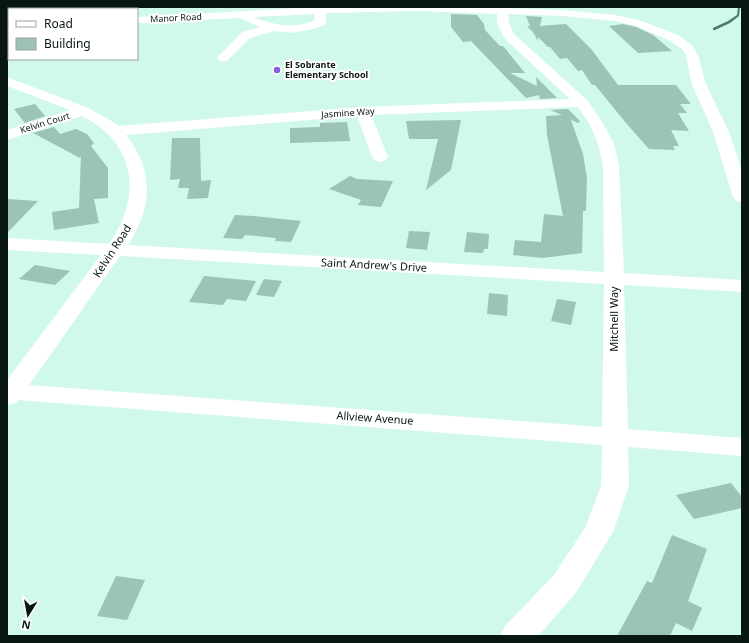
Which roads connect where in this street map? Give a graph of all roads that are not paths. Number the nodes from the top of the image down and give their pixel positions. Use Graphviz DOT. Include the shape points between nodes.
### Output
graph roads {
  1 [pos="502,11"];
  2 [pos="238,14"];
  3 [pos="321,14"];
  4 [pos="138,20"];
  5 [pos="350,20"];
  6 [pos="271,28"];
  7 [pos="223,58"];
  8 [pos="7,81"];
  9 [pos="582,103"];
  10 [pos="83,111"];
  11 [pos="362,111"];
  12 [pos="116,131"];
  13 [pos="7,135"];
  14 [pos="380,157"];
  15 [pos="742,197"];
  16 [pos="7,244"];
  17 [pos="115,250"];
  18 [pos="614,278"];
  19 [pos="742,286"];
  20 [pos="8,393"];
  21 [pos="615,436"];
  22 [pos="742,447"];
  23 [pos="517,636"];
  1 -- 3 [label="street, Manor Road" via="402,8"];
  1 -- 9 [label="street, Mitchell Way" via="508,36"];
  1 -- 15 [label="street, Manor Road" via="562,13 628,20 654,28 688,48 698,82 728,132"];
  2 -- 3 [label="street, Manor Road"];
  2 -- 4 [label="street, Manor Road"];
  2 -- 6 [label="street"];
  3 -- 5 [label="street"];
  3 -- 6 [label="street" via="320,23 309,28"];
  6 -- 7 [label="street" via="246,35"];
  8 -- 10 [label="street, Kelvin Road"];
  9 -- 11 [label="street, Jasmine Way"];
  9 -- 18 [label="street, Mitchell Way" via="606,144 611,165"];
  10 -- 12 [label="street, Kelvin Road"];
  10 -- 13 [label="street, Kelvin Court"];
  11 -- 12 [label="street, Jasmine Way"];
  11 -- 14 [label="street"];
  12 -- 17 [label="street, Kelvin Road" via="134,160 138,193 137,209"];
  16 -- 17 [label="street, Saint Andrew's Drive"];
  17 -- 18 [label="street, Saint Andrew's Drive"];
  17 -- 20 [label="street, Kelvin Road"];
  18 -- 19 [label="street, Saint Andrew's Drive"];
  18 -- 21 [label="street, Mitchell Way"];
  20 -- 21 [label="street, Allview Avenue"];
  21 -- 22 [label="street, Allview Avenue"];
  21 -- 23 [label="street, Mitchell Way" via="615,486 598,532 564,585"];
}
